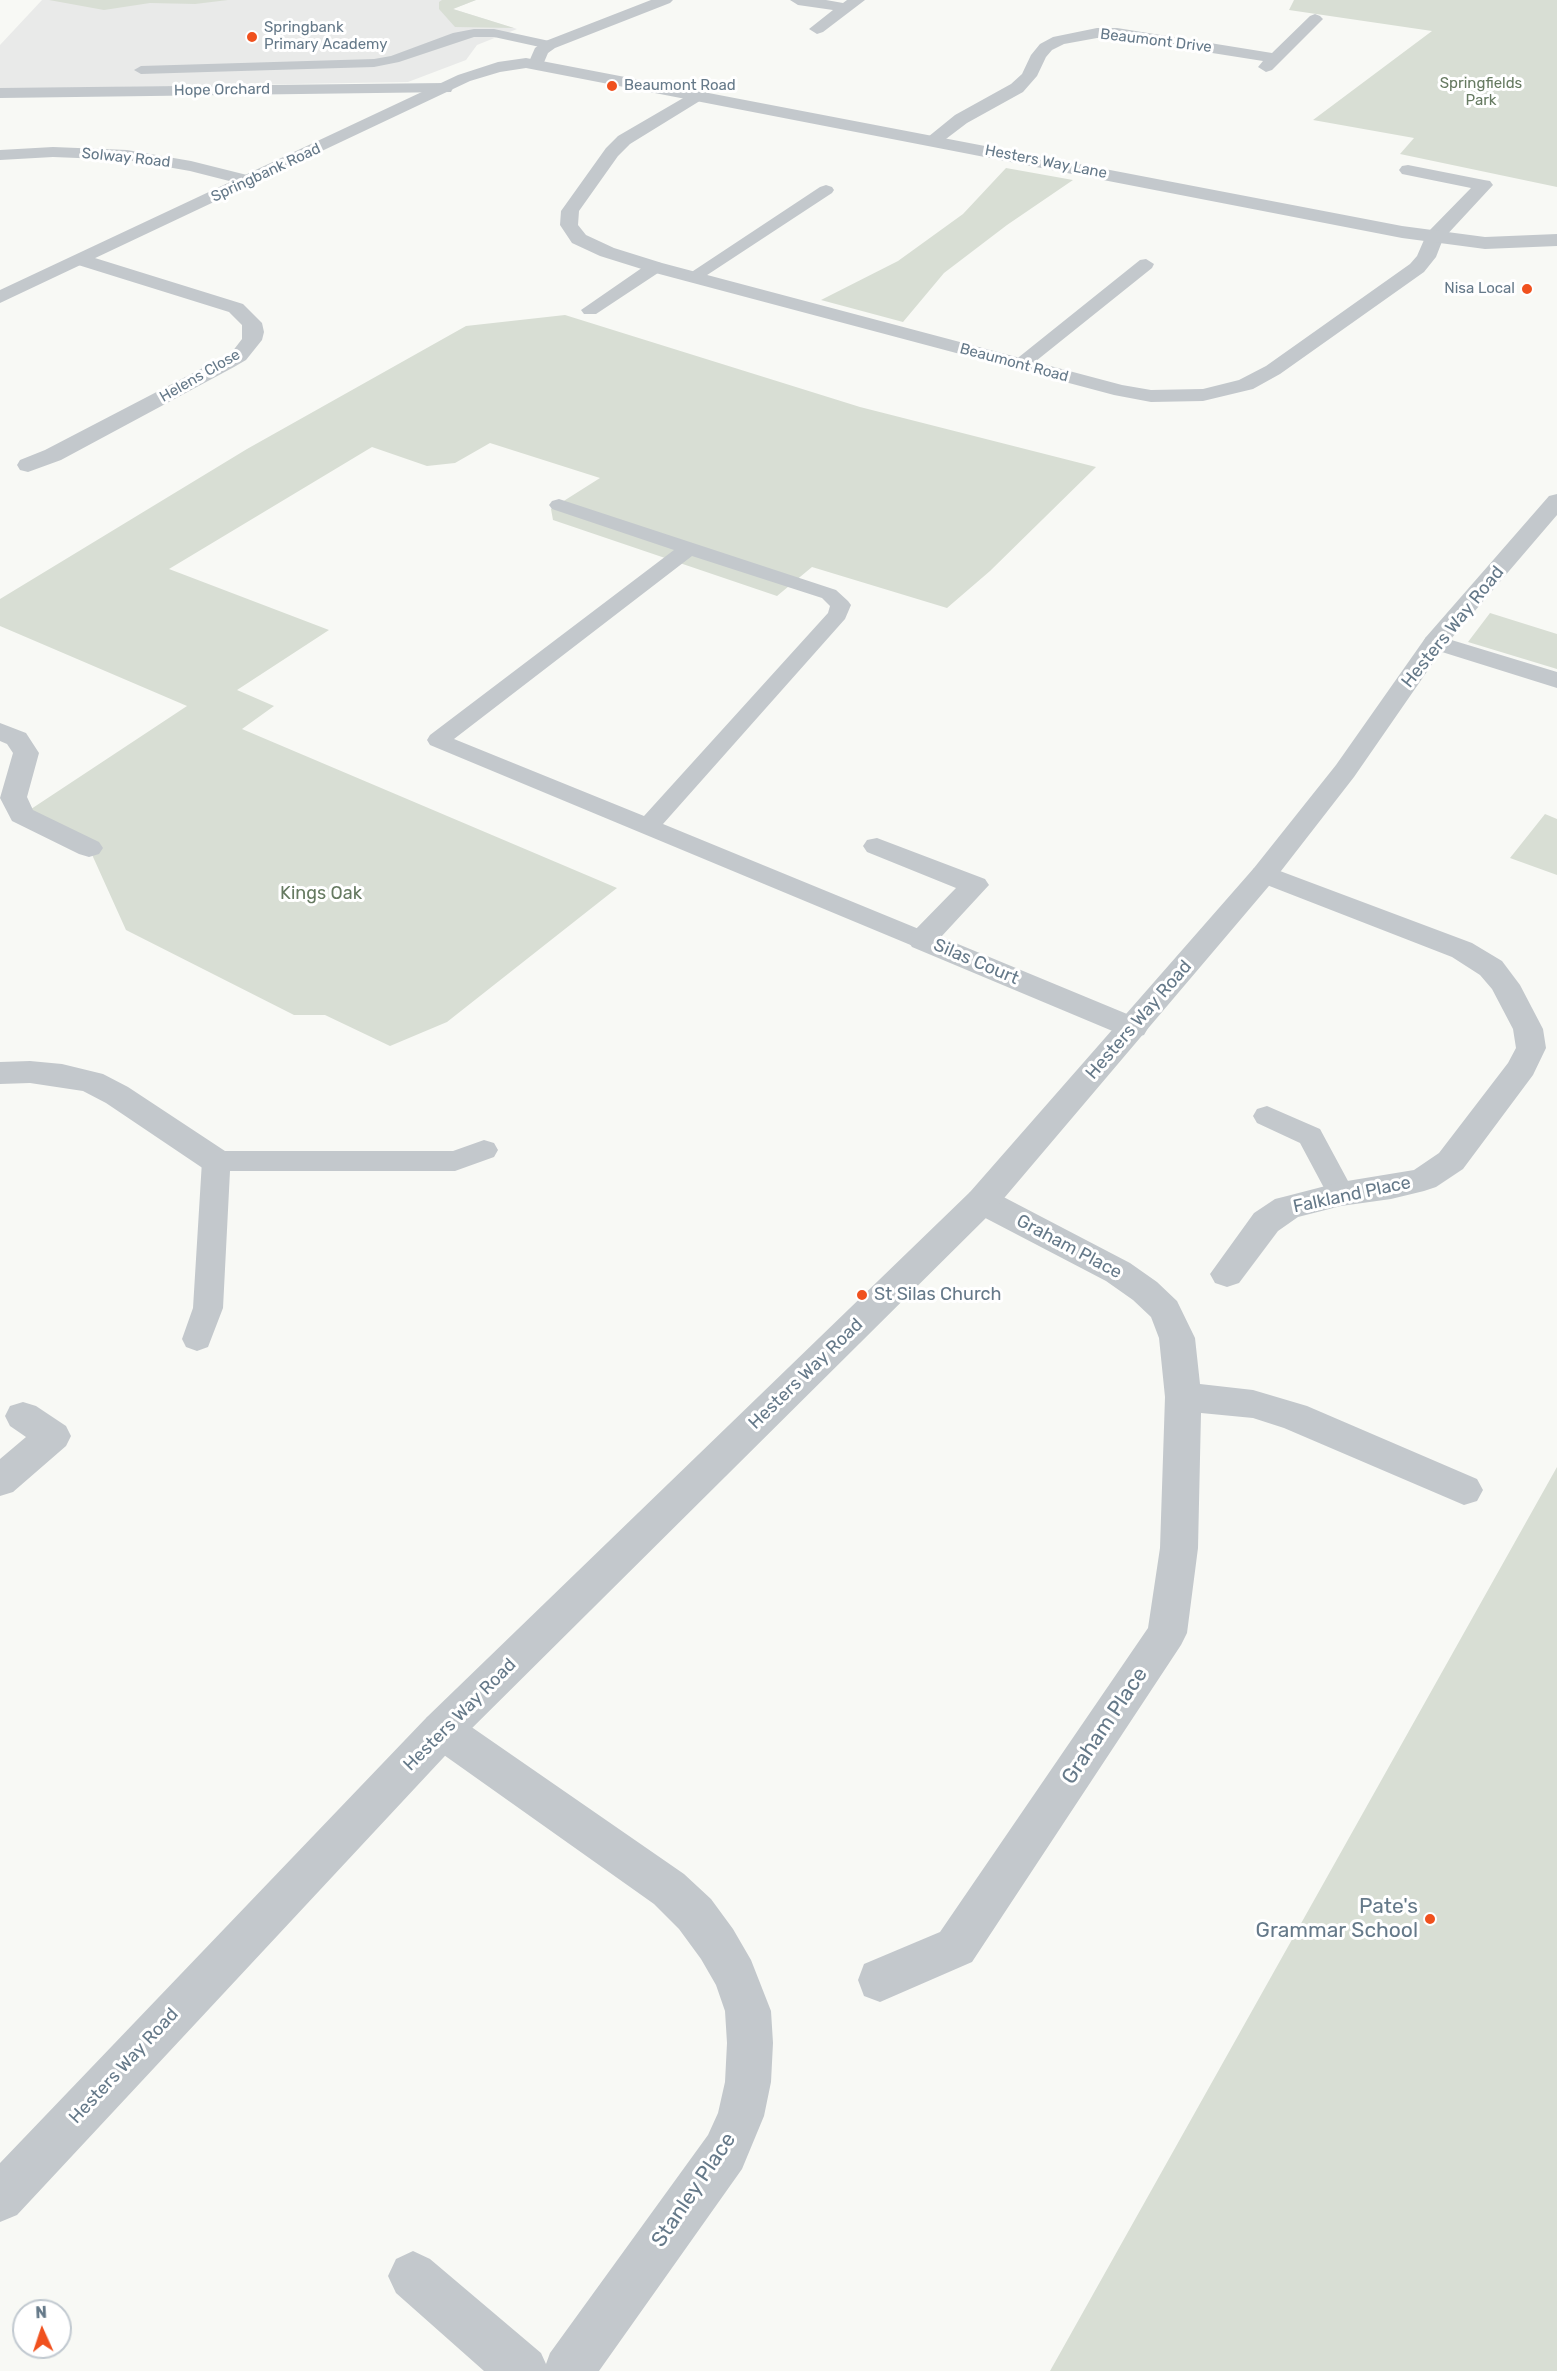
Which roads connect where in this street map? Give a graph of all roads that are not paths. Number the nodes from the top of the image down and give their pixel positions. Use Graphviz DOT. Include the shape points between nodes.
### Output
graph roads {
  1 [pos="665,0"];
  2 [pos="798,0"];
  3 [pos="851,4"];
  4 [pos="1315,19"];
  5 [pos="817,29"];
  6 [pos="549,45"];
  7 [pos="536,64"];
  8 [pos="141,70"];
  9 [pos="445,88"];
  10 [pos="0,93"];
  11 [pos="697,95"];
  12 [pos="932,141"];
  13 [pos="0,155"];
  14 [pos="1408,170"];
  15 [pos="249,181"];
  16 [pos="826,190"];
  17 [pos="1434,237"];
  18 [pos="1557,240"];
  19 [pos="82,260"];
  20 [pos="1146,264"];
  21 [pos="655,267"];
  22 [pos="692,277"];
  23 [pos="0,297"];
  24 [pos="590,310"];
  25 [pos="1020,364"];
  26 [pos="28,465"];
  27 [pos="1557,501"];
  28 [pos="559,505"];
  29 [pos="688,549"];
  30 [pos="1435,642"];
  31 [pos="1557,680"];
  32 [pos="0,730"];
  33 [pos="7,805"];
  34 [pos="647,827"];
  35 [pos="877,846"];
  36 [pos="89,848"];
  37 [pos="1264,874"];
  38 [pos="922,940"];
  39 [pos="1133,1028"];
  40 [pos="1543,1032"];
  41 [pos="0,1073"];
  42 [pos="1267,1116"];
  43 [pos="484,1150"];
  44 [pos="216,1161"];
  45 [pos="1341,1194"];
  46 [pos="982,1202"];
  47 [pos="1227,1274"];
  48 [pos="197,1339"];
  49 [pos="1183,1397"];
  50 [pos="23,1416"];
  51 [pos="0,1481"];
  52 [pos="1464,1490"];
  53 [pos="442,1730"];
  54 [pos="880,1980"];
  55 [pos="0,2198"];
  56 [pos="413,2276"];
  57 [pos="523,2371"];
  58 [pos="568,2371"];
  1 -- 6 [label="street"];
  2 -- 3 [label="street"];
  3 -- 5 [label="street"];
  4 -- 12 [label="street, Beaumont Drive" via="1270,63 1117,33 1059,40 1046,47 1017,88 961,119"];
  6 -- 7 [label="street" via="541,51"];
  6 -- 8 [label="lane" via="494,33 474,33 374,63"];
  7 -- 9 [label="street, Springbank Road" via="489,69"];
  7 -- 11 [label="street, Hesters Way Lane"];
  9 -- 10 [label="street, Hope Orchard"];
  9 -- 15 [label="street, Springbank Road"];
  11 -- 12 [label="street, Hesters Way Lane"];
  11 -- 21 [label="street, Beaumont Road" via="624,140 568,218 573,232 591,246"];
  12 -- 17 [label="street, Hesters Way Lane"];
  13 -- 15 [label="street, Solway Road" via="127,155"];
  14 -- 17 [label="street, Beaumont Road" via="1484,185"];
  15 -- 19 [label="street, Springbank Road"];
  16 -- 22 [label="lane"];
  17 -- 18 [label="street, Hesters Way Lane" via="1485,243"];
  17 -- 25 [label="street, Beaumont Road" via="1417,268 1246,385 1203,395 1152,396"];
  19 -- 23 [label="street, Springbank Road"];
  19 -- 26 [label="street, Helens Close" via="236,308 252,323 252,340 227,363"];
  20 -- 25 [label="lane"];
  21 -- 22 [label="street, Beaumont Road"];
  21 -- 24 [label="lane"];
  22 -- 25 [label="street, Beaumont Road"];
  27 -- 30 [label="street, Hesters Way Road"];
  28 -- 29 [label="lane"];
  29 -- 34 [label="lane" via="829,594 841,605 838,615"];
  29 -- 34 [label="lane" via="438,740"];
  30 -- 31 [label="street"];
  30 -- 37 [label="street, Hesters Way Road" via="1345,771"];
  32 -- 33 [label="street" via="17,739 26,753"];
  33 -- 36 [label="street"];
  34 -- 38 [label="lane"];
  35 -- 38 [label="street, Silas Court" via="975,885"];
  37 -- 39 [label="street, Hesters Way Road"];
  37 -- 40 [label="street, Falkland Place" via="1462,950 1491,968"];
  38 -- 39 [label="street, Silas Court"];
  39 -- 46 [label="street, Hesters Way Road"];
  40 -- 45 [label="street, Falkland Place" via="1522,1067 1451,1161 1424,1179"];
  41 -- 44 [label="street" via="62,1075 92,1083 117,1095"];
  42 -- 45 [label="lane" via="1310,1136"];
  43 -- 44 [label="lane" via="455,1161"];
  44 -- 48 [label="lane" via="208,1308"];
  45 -- 47 [label="street, Falkland Place" via="1287,1208 1266,1222"];
  46 -- 49 [label="street, Graham Place" via="1118,1272 1165,1310 1177,1338"];
  46 -- 53 [label="street, Hesters Way Road"];
  49 -- 52 [label="street" via="1253,1404 1294,1416"];
  49 -- 54 [label="street, Graham Place" via="1179,1548 1167,1633 956,1947"];
  50 -- 51 [label="street" via="53,1436"];
  53 -- 55 [label="street, Hesters Way Road"];
  53 -- 58 [label="street, Stanley Place" via="669,1889 695,1914 717,1944 748,2011 748,2082 741,2116 725,2152"];
  56 -- 57 [label="street"];
}
